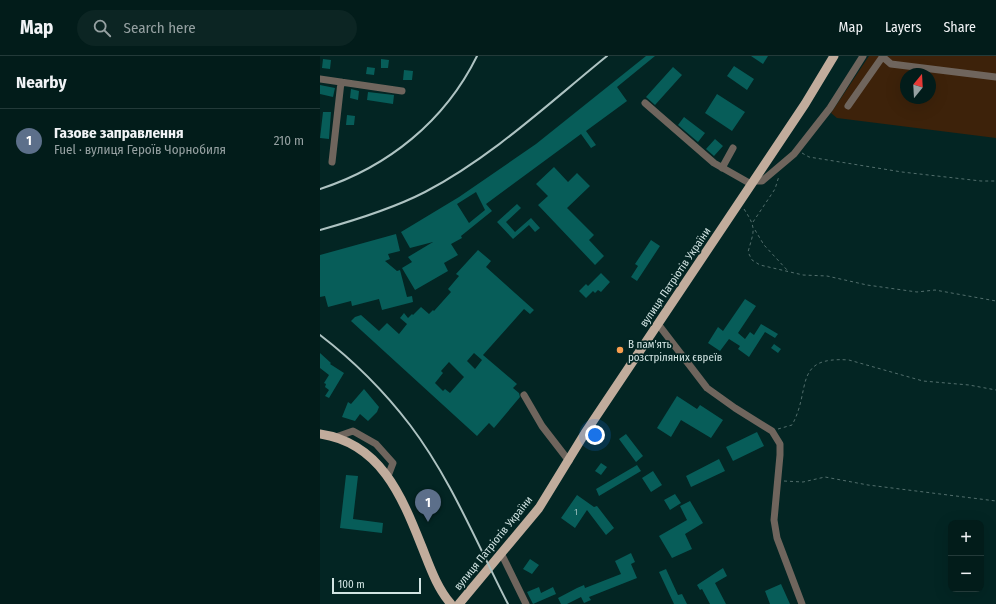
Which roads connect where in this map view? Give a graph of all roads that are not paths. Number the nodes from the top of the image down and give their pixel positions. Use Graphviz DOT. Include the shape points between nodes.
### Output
graph roads {
  1 [pos="834,56"];
  2 [pos="863,56"];
  3 [pos="883,56"];
  4 [pos="996,77"];
  5 [pos="320,79"];
  6 [pos="341,82"];
  7 [pos="402,91"];
  8 [pos="646,103"];
  9 [pos="848,106"];
  10 [pos="733,148"];
  11 [pos="332,162"];
  12 [pos="722,168"];
  13 [pos="752,183"];
  14 [pos="658,324"];
  15 [pos="524,395"];
  16 [pos="320,434"];
  17 [pos="336,437"];
  18 [pos="569,461"];
  19 [pos="388,476"];
  20 [pos="501,553"];
  21 [pos="451,604"];
  22 [pos="459,604"];
  23 [pos="526,604"];
  24 [pos="802,604"];
  1 -- 13 [label="main road, вулиця Патріотів України"];
  2 -- 13 [label="street" via="830,108 796,150 762,181"];
  3 -- 4 [label="street" via="891,64"];
  3 -- 9 [label="street"];
  5 -- 6 [label="street"];
  6 -- 7 [label="street"];
  6 -- 11 [label="street"];
  8 -- 12 [label="street"];
  10 -- 12 [label="street"];
  12 -- 13 [label="street"];
  13 -- 14 [label="main road, вулиця Патріотів України"];
  14 -- 18 [label="main road, вулиця Патріотів України"];
  14 -- 24 [label="street" via="706,388 772,431 780,444 774,520 776,538"];
  15 -- 18 [label="street" via="542,426"];
  16 -- 17 [label="main road"];
  17 -- 19 [label="main road" via="346,440 374,460"];
  17 -- 19 [label="street" via="353,431 376,444 393,463"];
  18 -- 20 [label="main road, вулиця Патріотів України" via="539,508"];
  19 -- 21 [label="main road" via="438,585"];
  20 -- 22 [label="main road, вулиця Патріотів України"];
  20 -- 23 [label="street"];
}
